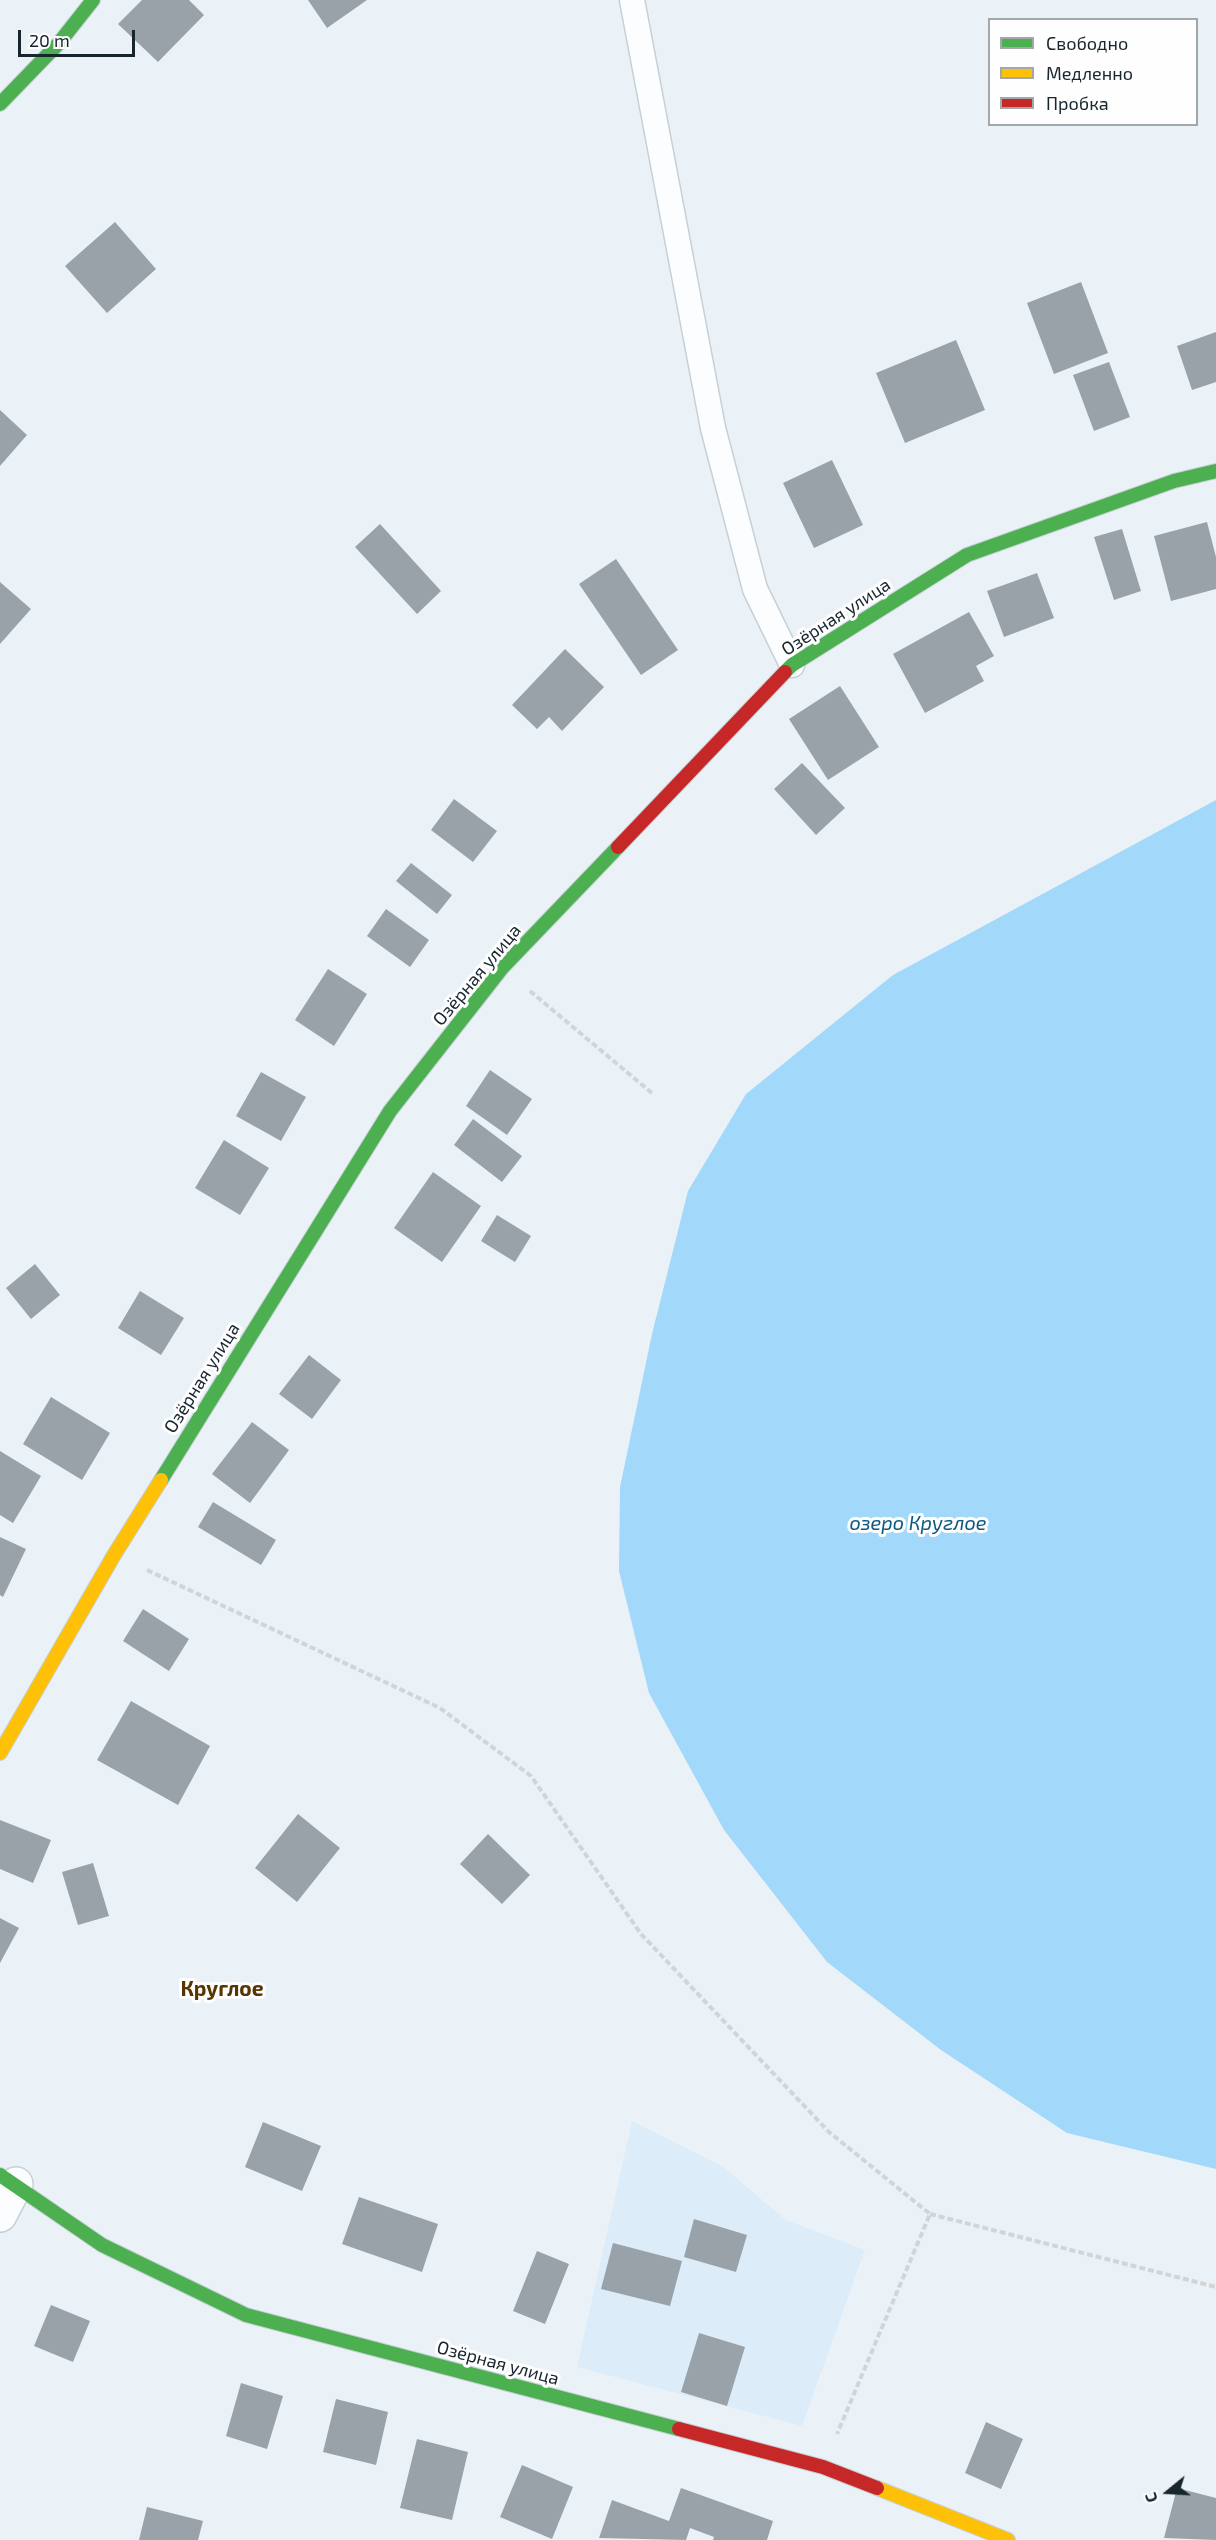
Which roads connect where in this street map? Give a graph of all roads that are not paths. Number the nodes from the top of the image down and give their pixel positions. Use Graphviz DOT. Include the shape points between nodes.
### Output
graph roads {
  1 [pos="93,0"];
  2 [pos="632,0"];
  3 [pos="0,104"];
  4 [pos="1216,471"];
  5 [pos="792,665"];
  6 [pos="0,1753"];
  7 [pos="8,2180"];
  8 [pos="0,2215"];
  9 [pos="1008,2540"];
  1 -- 3 [label="street" via="59,43"];
  2 -- 5 [label="lane" via="713,428 755,589"];
  4 -- 5 [label="street, Озёрная улица" via="1174,481 967,555"];
  5 -- 6 [label="street, Озёрная улица" via="502,968 390,1111 114,1555"];
  7 -- 8 [label="street"];
  7 -- 9 [label="street, Озёрная улица" via="102,2245 246,2315 823,2467"];
}
